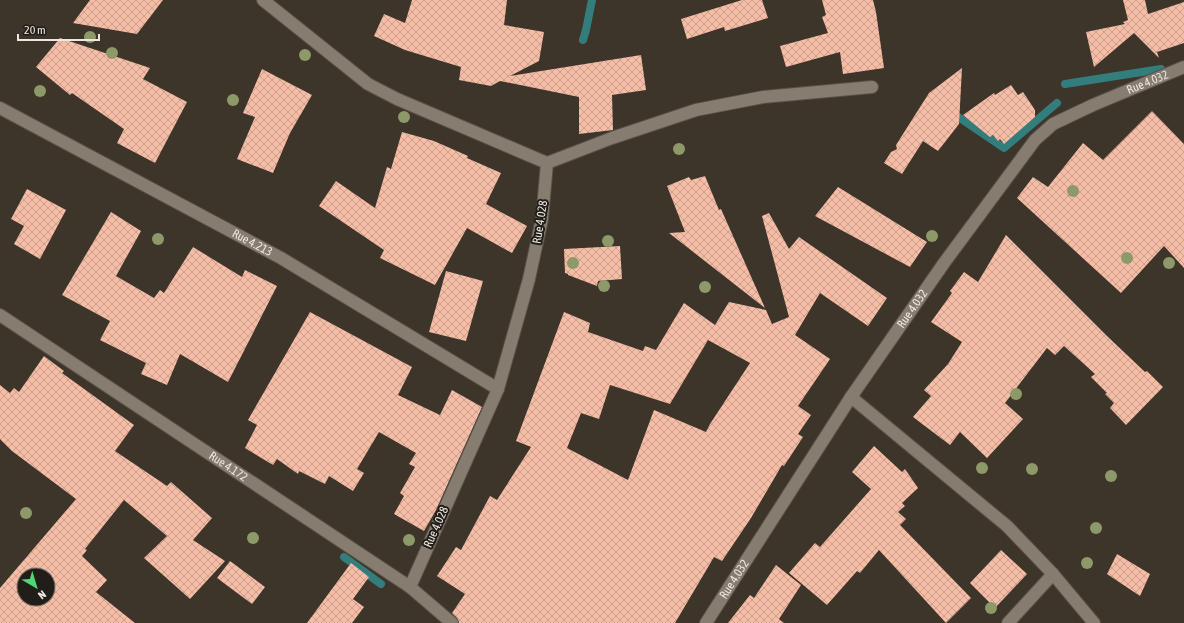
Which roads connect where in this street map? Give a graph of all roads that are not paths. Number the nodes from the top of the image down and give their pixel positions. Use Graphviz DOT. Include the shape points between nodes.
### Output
graph roads {
  1 [pos="263,0"];
  2 [pos="1184,67"];
  3 [pos="872,87"];
  4 [pos="0,108"];
  5 [pos="547,162"];
  6 [pos="0,315"];
  7 [pos="498,389"];
  8 [pos="851,397"];
  9 [pos="1053,574"];
  10 [pos="410,588"];
  11 [pos="452,623"];
  12 [pos="706,623"];
  13 [pos="1008,623"];
  14 [pos="1094,623"];
  1 -- 5 [label="street" via="368,84"];
  2 -- 8 [label="street, Rue 4.032" via="1053,124 1035,140 944,263"];
  3 -- 5 [label="street" via="763,97 696,110"];
  4 -- 7 [label="street, Rue 4.213" via="281,258"];
  5 -- 7 [label="street, Rue 4.028" via="542,219 530,279"];
  6 -- 10 [label="street, Rue 4.172"];
  7 -- 10 [label="street, Rue 4.028"];
  8 -- 9 [label="street" via="1007,526"];
  8 -- 12 [label="street, Rue 4.032"];
  9 -- 13 [label="street"];
  9 -- 14 [label="street"];
  10 -- 11 [label="street, Rue 4.172"];
}
